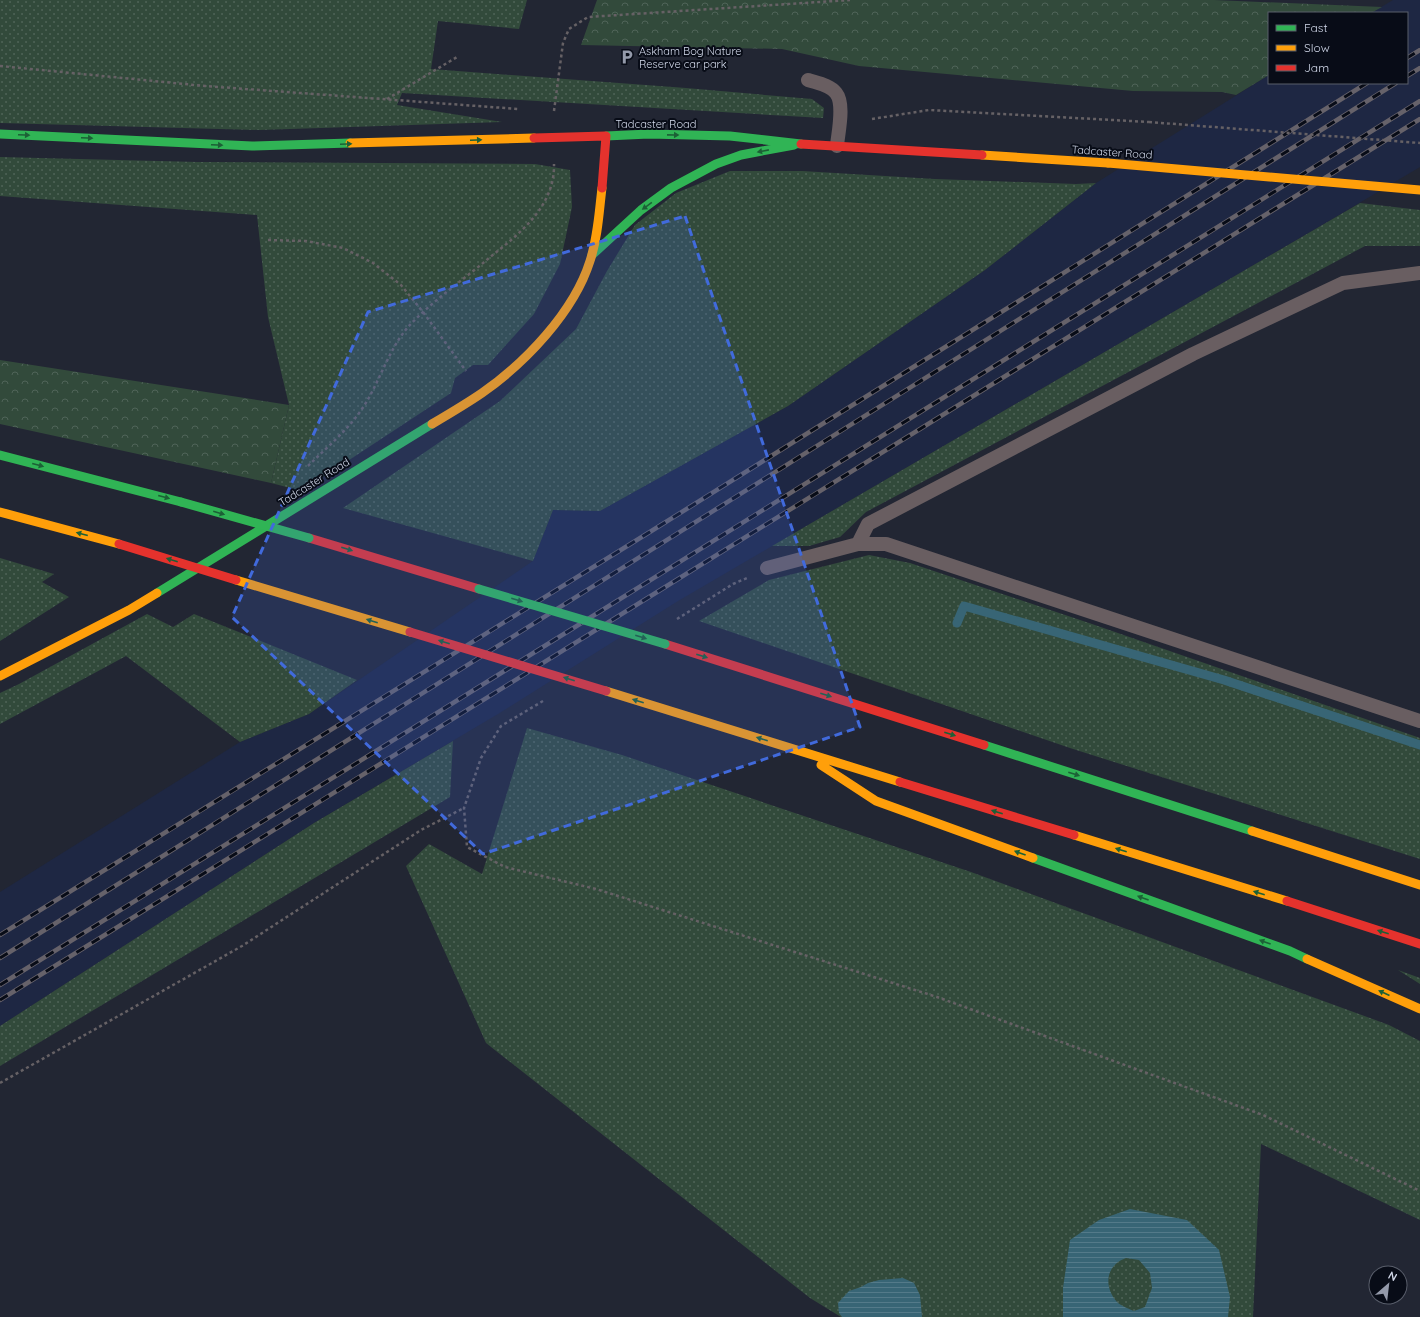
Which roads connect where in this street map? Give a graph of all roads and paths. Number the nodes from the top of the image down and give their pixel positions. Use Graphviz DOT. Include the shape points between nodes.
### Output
graph roads {
  1 [pos="850,0"];
  2 [pos="457,57"];
  3 [pos="0,66"];
  4 [pos="808,80"];
  5 [pos="386,99"];
  6 [pos="523,110"];
  7 [pos="546,112"];
  8 [pos="554,112"];
  9 [pos="562,112"];
  10 [pos="839,125"];
  11 [pos="0,134"];
  12 [pos="606,136"];
  13 [pos="1420,143"];
  14 [pos="802,144"];
  15 [pos="837,146"];
  16 [pos="554,168"];
  17 [pos="1420,190"];
  18 [pos="268,240"];
  19 [pos="592,255"];
  20 [pos="1420,272"];
  21 [pos="423,312"];
  22 [pos="482,393"];
  23 [pos="0,455"];
  24 [pos="304,470"];
  25 [pos="0,512"];
  26 [pos="858,544"];
  27 [pos="767,568"];
  28 [pos="674,621"];
  29 [pos="0,676"];
  30 [pos="547,698"];
  31 [pos="1420,721"];
  32 [pos="799,751"];
  33 [pos="464,808"];
  34 [pos="1420,885"];
  35 [pos="1420,944"];
  36 [pos="1420,1008"];
  37 [pos="0,1083"];
  38 [pos="1420,1192"];
  1 -- 8 [label="path" via="588,17 569,29 563,43"];
  2 -- 5 [label="path"];
  3 -- 5 [label="path" via="205,86"];
  4 -- 10 [label="lane" via="826,86 837,94 840,106"];
  5 -- 6 [label="path"];
  7 -- 8 [label="path"];
  8 -- 9 [label="path"];
  10 -- 13 [label="path, bridge" via="929,110 1149,122"];
  10 -- 15 [label="lane"];
  11 -- 12 [label="main road, one-way" via="252,146"];
  12 -- 14 [label="main road, Tadcaster Road, one-way" via="730,136"];
  12 -- 19 [label="main road, Tadcaster Road" via="599,215"];
  14 -- 15 [label="main road, Tadcaster Road"];
  14 -- 19 [label="main road, Tadcaster Road, one-way" via="741,156 716,164 677,185 641,210"];
  15 -- 17 [label="main road, Tadcaster Road, bridge" via="1108,163"];
  16 -- 21 [label="path" via="548,195 531,221 517,236"];
  18 -- 21 [label="path" via="306,241 343,248 373,263 401,285"];
  19 -- 22 [label="main road, Tadcaster Road" via="584,278 566,310 546,336 519,363"];
  20 -- 26 [label="lane" via="1343,283 1193,354 868,524"];
  21 -- 22 [label="path"];
  21 -- 24 [label="path" via="397,342 366,402 352,422"];
  22 -- 29 [label="main road, Tadcaster Road" via="129,610"];
  23 -- 34 [label="main road, one-way, bridge" via="309,538 665,644"];
  32 -- 25 [label="main road, one-way, bridge" via="119,544"];
  26 -- 27 [label="lane"];
  26 -- 31 [label="lane" via="886,544"];
  27 -- 28 [label="path" via="733,584"];
  30 -- 33 [label="path" via="501,726 481,758"];
  35 -- 32 [label="main road, one-way"];
  36 -- 32 [label="main road, one-way" via="1290,951 876,801"];
  33 -- 37 [label="path" via="421,830 242,946"];
  33 -- 38 [label="path" via="467,847 505,867 596,889 937,997 1263,1115"];
}
